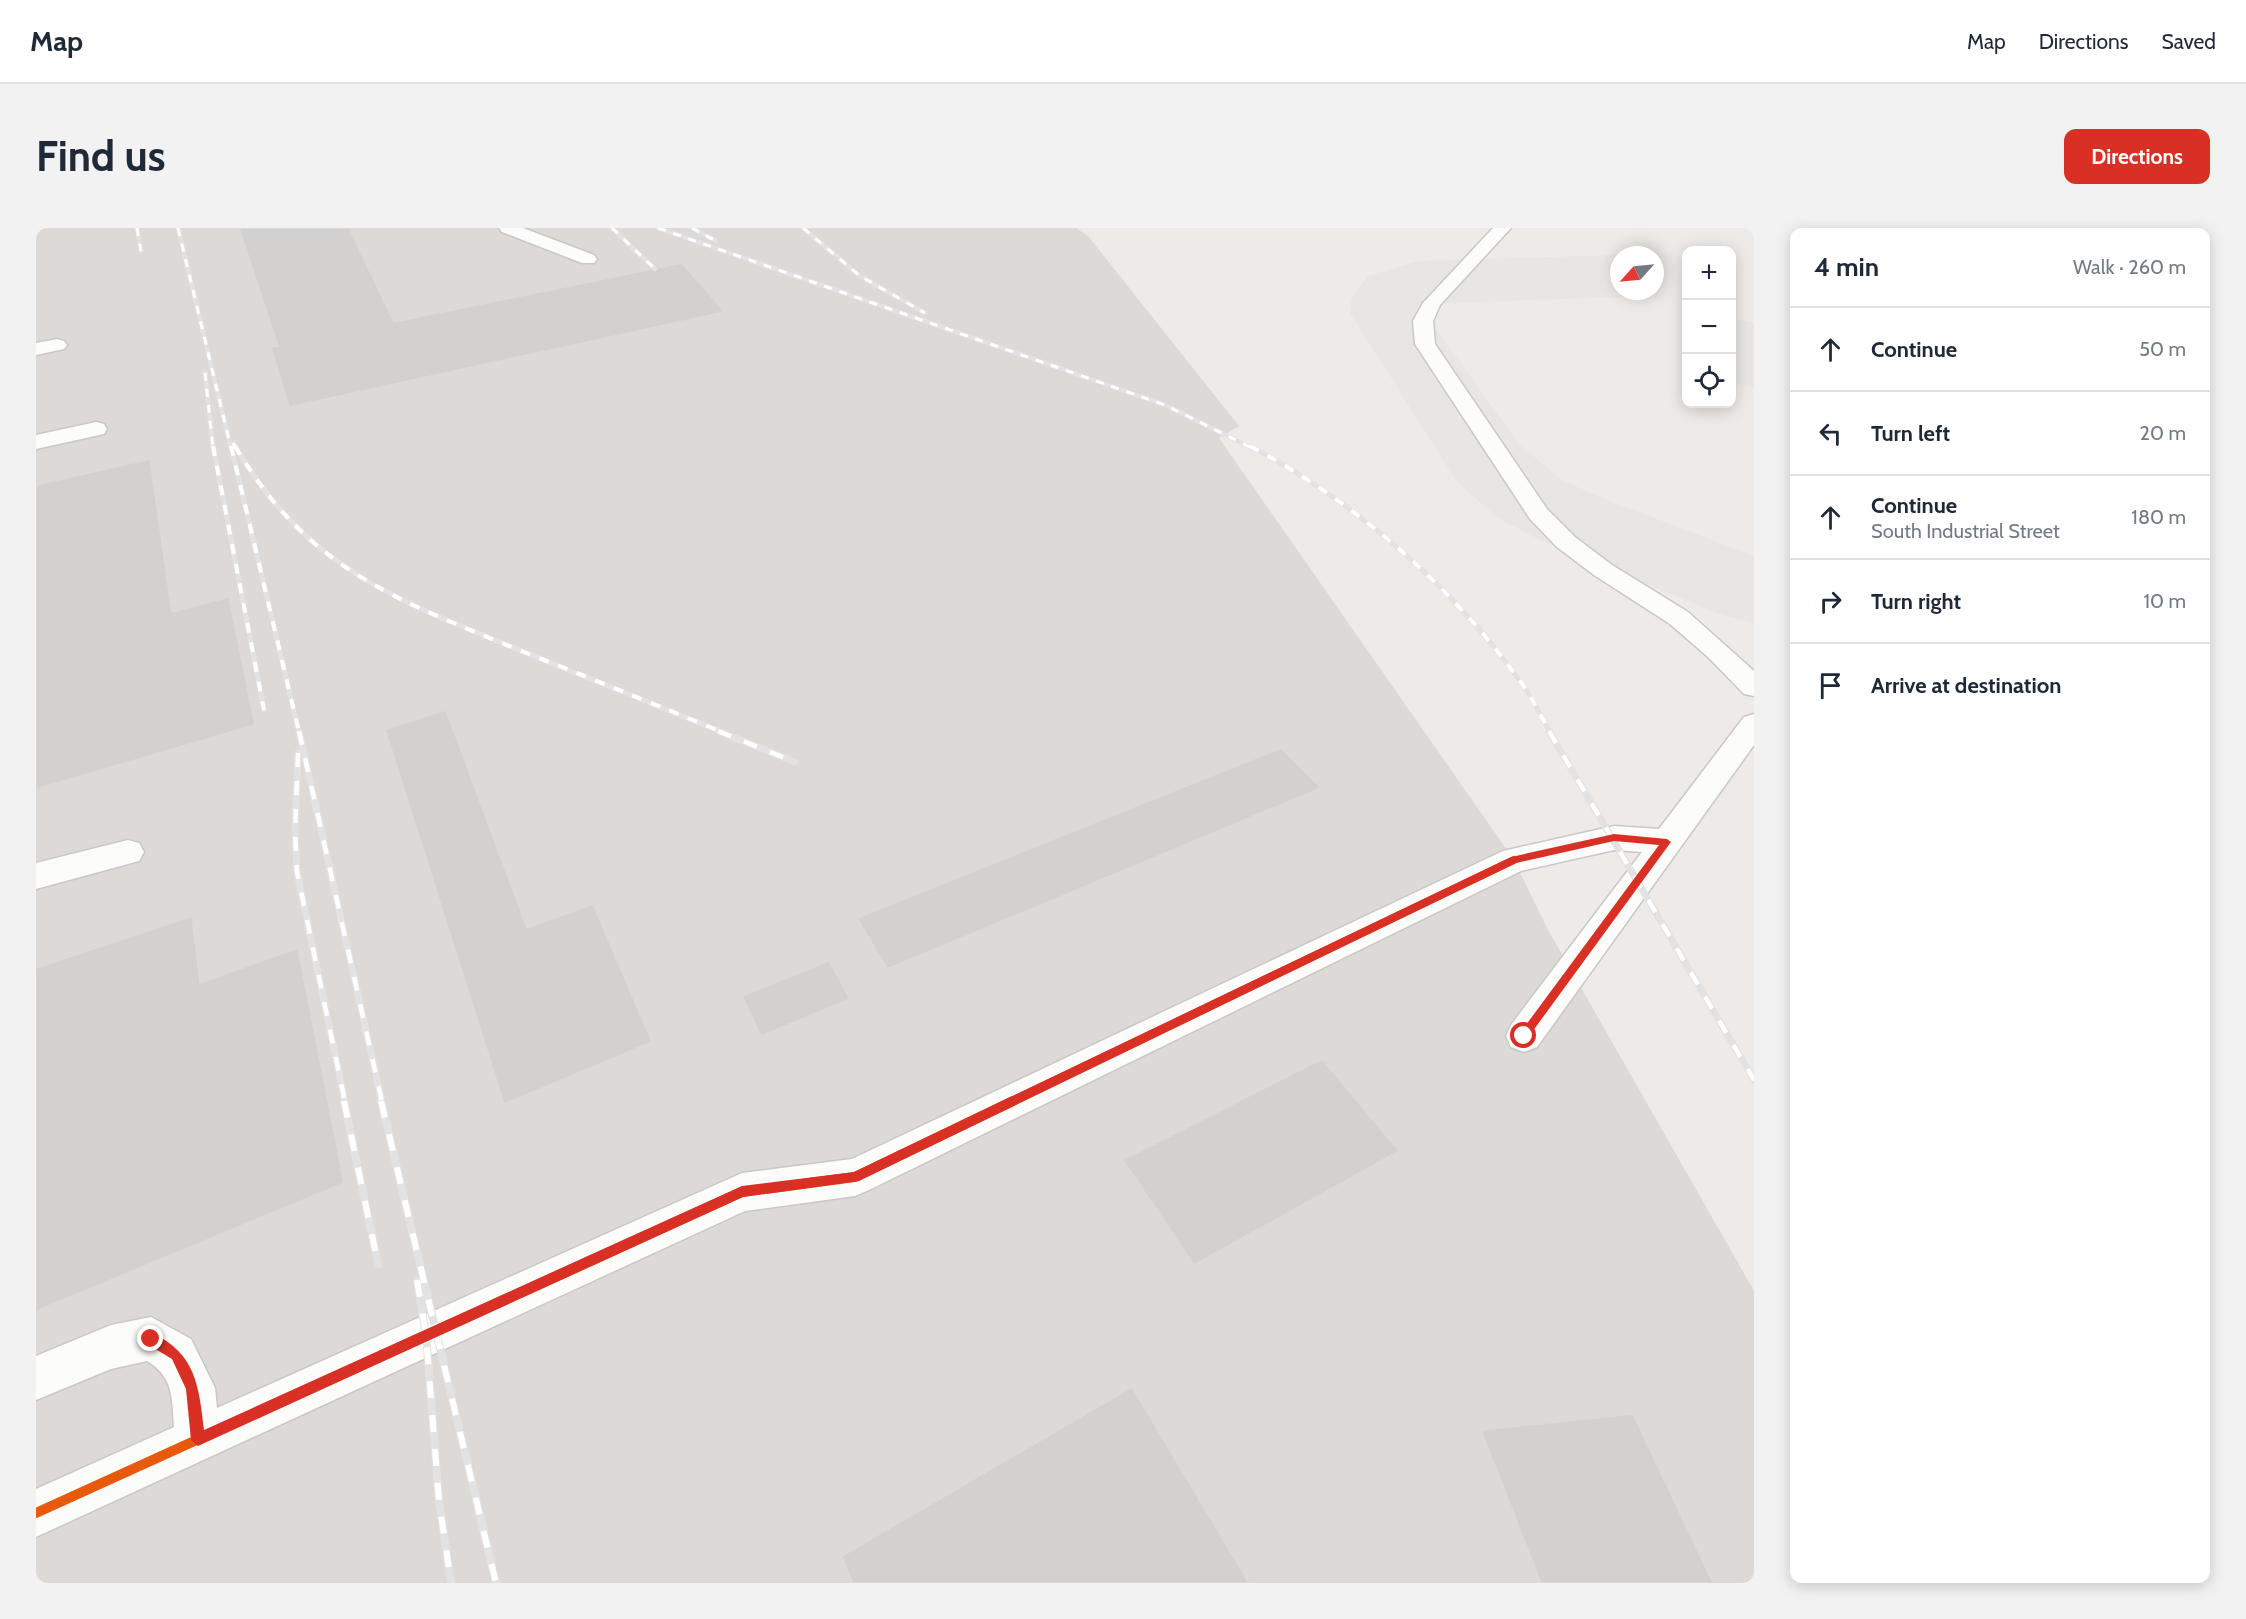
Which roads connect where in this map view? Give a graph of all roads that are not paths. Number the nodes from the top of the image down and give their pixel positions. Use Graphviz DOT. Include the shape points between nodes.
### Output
graph roads {
  1 [pos="508,228"];
  2 [pos="1502,228"];
  3 [pos="588,259"];
  4 [pos="57,345"];
  5 [pos="36,349"];
  6 [pos="96,429"];
  7 [pos="36,442"];
  8 [pos="1754,687"];
  9 [pos="1754,724"];
  10 [pos="1667,842"];
  11 [pos="128,852"];
  12 [pos="36,876"];
  13 [pos="1524,1036"];
  14 [pos="36,1378"];
  15 [pos="198,1440"];
  16 [pos="36,1513"];
  1 -- 3 [label="street"];
  2 -- 8 [label="street" via="1431,303 1423,321 1425,344 1538,514 1603,570 1679,618"];
  4 -- 5 [label="street"];
  6 -- 7 [label="street"];
  9 -- 10 [label="street"];
  10 -- 13 [label="street"];
  10 -- 15 [label="street" via="1614,838 1514,860 855,1177 742,1192"];
  11 -- 12 [label="street"];
  14 -- 15 [label="street" via="111,1347 151,1339 176,1354 193,1388"];
  15 -- 16 [label="street"];
}
